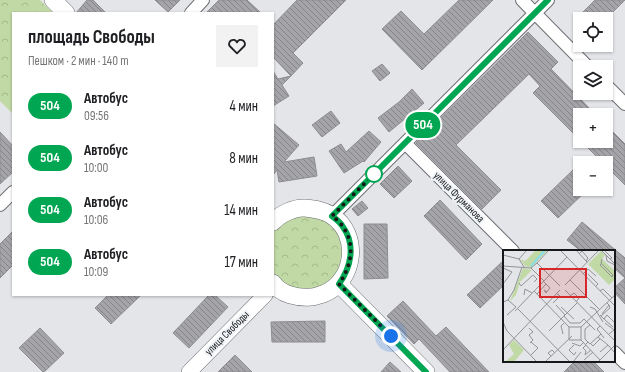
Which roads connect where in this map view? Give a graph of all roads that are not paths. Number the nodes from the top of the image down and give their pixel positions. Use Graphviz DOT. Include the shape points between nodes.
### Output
graph roads {
  1 [pos="53,0"];
  2 [pos="203,0"];
  3 [pos="522,0"];
  4 [pos="548,0"];
  5 [pos="65,12"];
  6 [pos="191,12"];
  7 [pos="535,14"];
  8 [pos="581,60"];
  9 [pos="613,92"];
  10 [pos="625,104"];
  11 [pos="405,143"];
  12 [pos="12,193"];
  13 [pos="0,205"];
  14 [pos="332,216"];
  15 [pos="274,220"];
  16 [pos="512,250"];
  17 [pos="339,284"];
  18 [pos="274,289"];
  19 [pos="264,296"];
  20 [pos="615,353"];
  21 [pos="625,363"];
  22 [pos="189,372"];
  23 [pos="426,372"];
  1 -- 5 [label="main road"];
  2 -- 6 [label="street"];
  3 -- 7 [label="street"];
  4 -- 7 [label="street"];
  7 -- 8 [label="street"];
  7 -- 11 [label="street"];
  9 -- 10 [label="street"];
  11 -- 14 [label="street"];
  11 -- 16 [label="street, улица Фурманова"];
  12 -- 13 [label="street"];
  14 -- 15 [label="main road" via="318,209 302,207 290,210"];
  14 -- 17 [label="main road" via="343,227 350,240 351,261"];
  17 -- 18 [label="main road" via="330,291 314,297 300,298"];
  17 -- 23 [label="main road"];
  19 -- 22 [label="street, улица Свободы"];
  20 -- 21 [label="street"];
}
